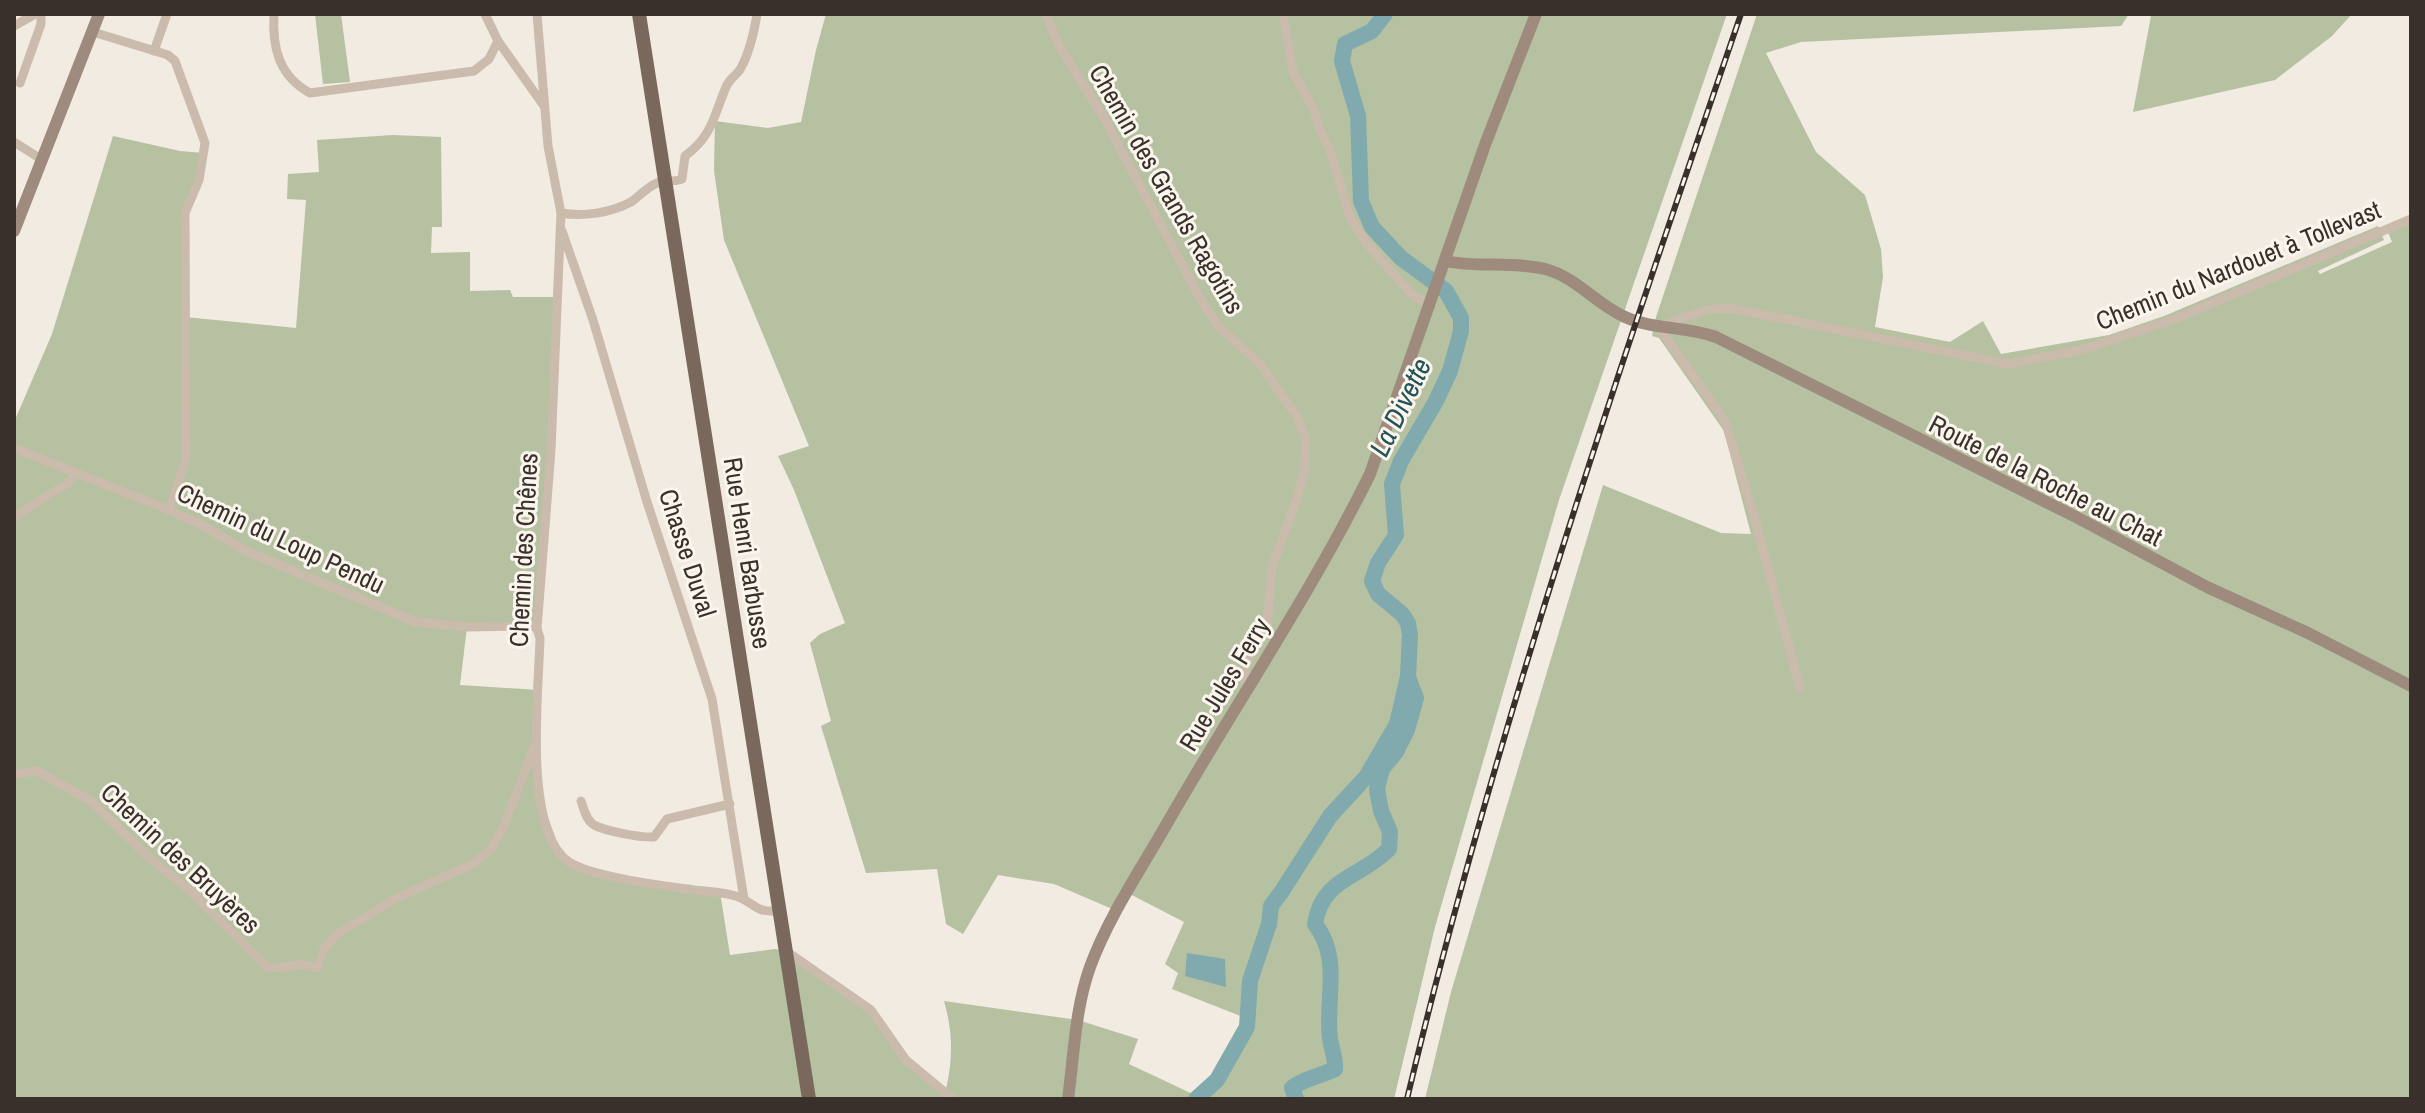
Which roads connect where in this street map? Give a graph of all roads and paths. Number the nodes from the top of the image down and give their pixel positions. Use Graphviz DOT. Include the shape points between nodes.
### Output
graph roads {
  1 [pos="38,14"];
  2 [pos="99,14"];
  3 [pos="167,14"];
  4 [pos="274,14"];
  5 [pos="485,14"];
  6 [pos="537,14"];
  7 [pos="639,14"];
  8 [pos="757,14"];
  9 [pos="1046,14"];
  10 [pos="1283,14"];
  11 [pos="1536,14"];
  12 [pos="14,26"];
  13 [pos="93,32"];
  14 [pos="498,41"];
  15 [pos="154,51"];
  16 [pos="517,69"];
  17 [pos="542,69"];
  18 [pos="20,83"];
  19 [pos="544,106"];
  20 [pos="14,142"];
  21 [pos="41,159"];
  22 [pos="665,181"];
  23 [pos="561,213"];
  24 [pos="2411,219"];
  25 [pos="561,228"];
  26 [pos="14,231"];
  27 [pos="1445,261"];
  28 [pos="1432,300"];
  29 [pos="1658,326"];
  30 [pos="14,448"];
  31 [pos="75,472"];
  32 [pos="169,510"];
  33 [pos="14,517"];
  34 [pos="537,629"];
  35 [pos="1249,684"];
  36 [pos="2411,686"];
  37 [pos="1800,688"];
  38 [pos="536,742"];
  39 [pos="14,774"];
  40 [pos="581,801"];
  41 [pos="730,804"];
  42 [pos="744,899"];
  43 [pos="780,911"];
  44 [pos="786,951"];
  45 [pos="809,1099"];
  46 [pos="953,1099"];
  47 [pos="1068,1099"];
  1 -- 12 [label="street"];
  1 -- 18 [label="street" via="41,24"];
  2 -- 13 [label="main road"];
  3 -- 15 [label="street"];
  4 -- 14 [label="street" via="273,34 283,68 294,84 310,93 474,71 489,59"];
  5 -- 14 [label="street"];
  6 -- 17 [label="street, Chemin des Chênes"];
  7 -- 22 [label="main road, Rue Henri Barbusse"];
  8 -- 22 [label="street" via="754,38 727,84 715,121 685,156 682,179"];
  9 -- 35 [label="street, Chemin des Grands Ragotins" via="1202,302 1217,325 1261,365 1297,417 1306,440 1297,499 1272,567 1267,626 1245,664"];
  10 -- 28 [label="street" via="1293,72 1329,147 1350,217 1403,285 1415,297"];
  11 -- 27 [label="main road, Rue Jules Ferry"];
  13 -- 15 [label="street"];
  13 -- 21 [label="main road"];
  14 -- 16 [label="street"];
  15 -- 32 [label="street" via="175,61 205,143 199,180 185,213 186,459"];
  16 -- 17 [label="street" via="528,75"];
  16 -- 19 [label="street"];
  17 -- 19 [label="street, Chemin des Chênes"];
  19 -- 23 [label="street, Chemin des Chênes"];
  20 -- 21 [label="street"];
  21 -- 26 [label="main road"];
  22 -- 23 [label="street" via="630,202 597,213"];
  22 -- 43 [label="main road, Rue Henri Barbusse"];
  23 -- 25 [label="street, Chemin des Chênes"];
  24 -- 29 [label="street, Chemin du Nardouet à Tollevast" via="2175,319 2085,349 2008,364 1730,308"];
  25 -- 34 [label="street, Chemin des Chênes"];
  25 -- 41 [label="street, Chasse Duval" via="712,699"];
  27 -- 28 [label="main road, Rue Jules Ferry"];
  27 -- 29 [label="main road, Route de la Roche au Chat" via="1548,270 1624,316"];
  28 -- 35 [label="main road, Rue Jules Ferry" via="1370,474"];
  29 -- 36 [label="main road, Route de la Roche au Chat" via="1692,329 1734,345"];
  29 -- 37 [label="street" via="1725,421"];
  30 -- 31 [label="street, Chemin du Loup Pendu"];
  31 -- 32 [label="street, Chemin du Loup Pendu"];
  31 -- 33 [label="street" via="71,481"];
  32 -- 34 [label="street, Chemin du Loup Pendu" via="248,552 416,622"];
  34 -- 38 [label="street, Chemin des Chênes"];
  35 -- 47 [label="main road, Rue Jules Ferry" via="1090,967"];
  38 -- 39 [label="street, Chemin des Bruyères" via="491,849 473,864 397,898 337,934 317,968 300,962 267,967 91,801 37,771"];
  38 -- 42 [label="street, Chemin des Chênes" via="545,821 571,863 653,885"];
  40 -- 41 [label="street" via="594,825 644,837 654,837 667,819"];
  41 -- 42 [label="street, Chasse Duval"];
  42 -- 43 [label="street, Chemin des Chênes" via="759,912"];
  43 -- 44 [label="main road, Rue Henri Barbusse"];
  44 -- 45 [label="main road, Rue Henri Barbusse"];
  44 -- 46 [label="street" via="871,1010 906,1060"];
}
